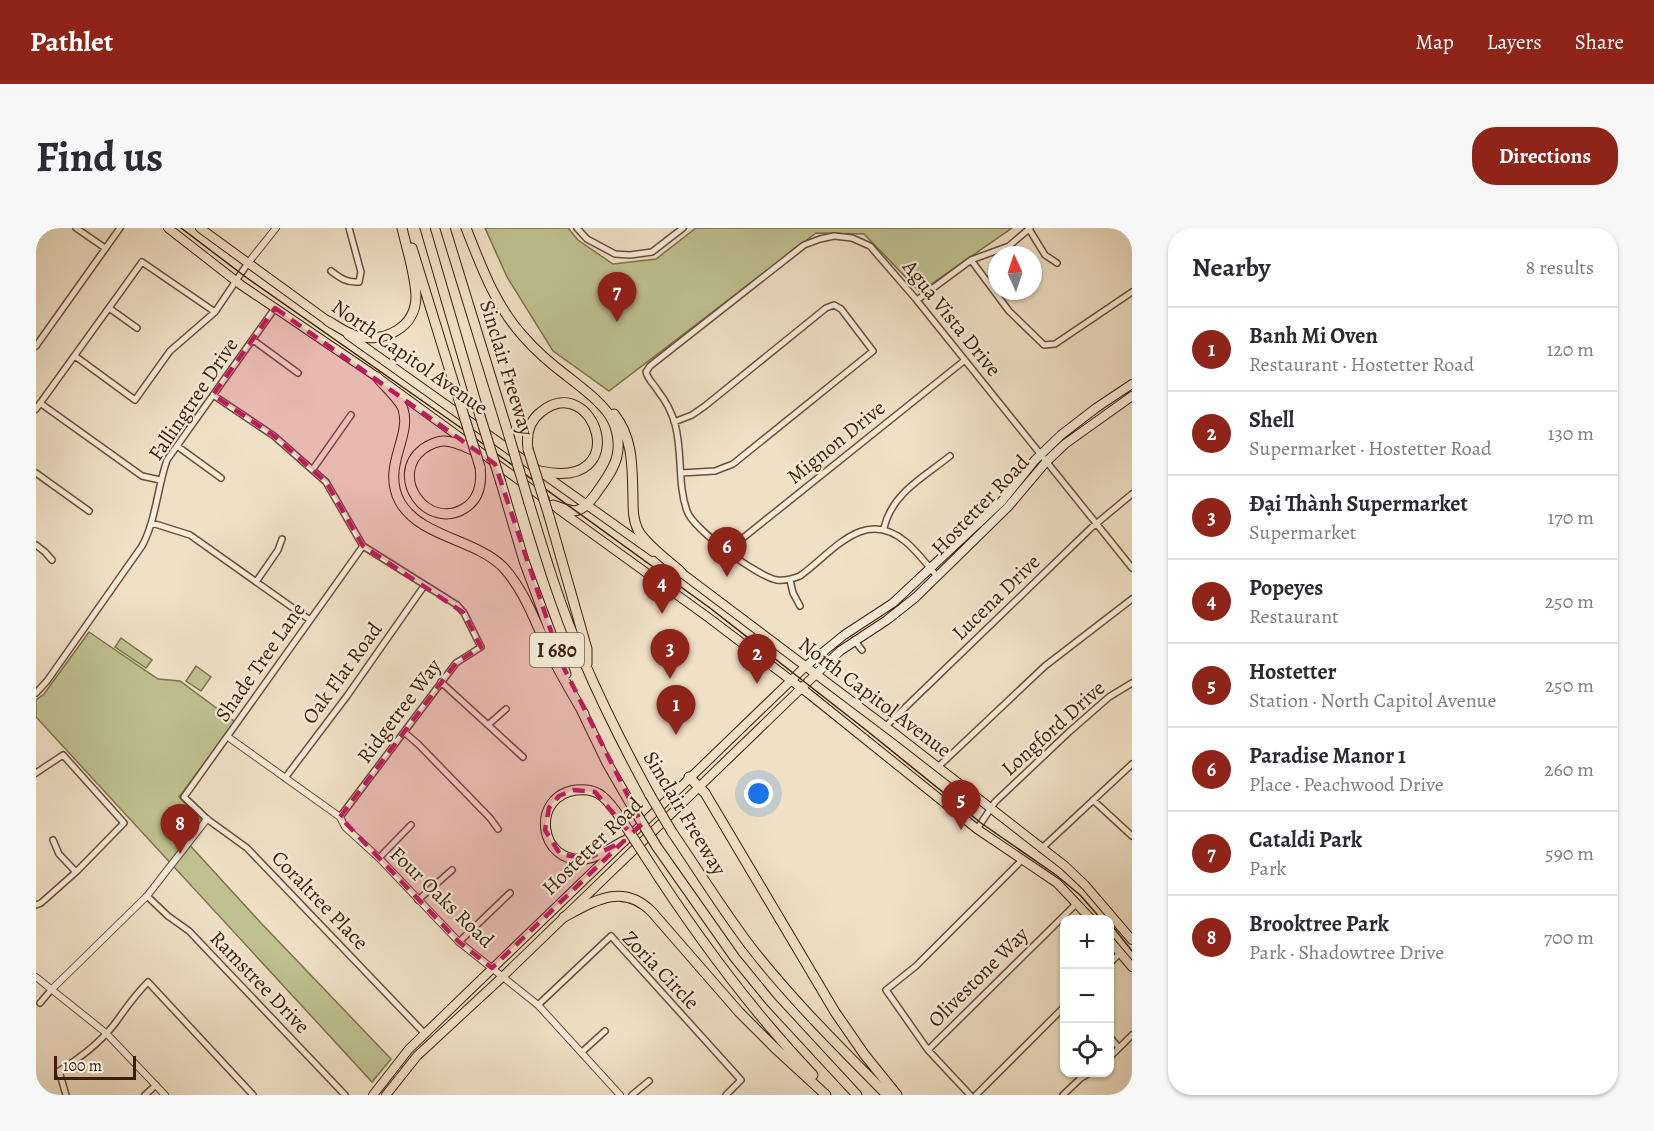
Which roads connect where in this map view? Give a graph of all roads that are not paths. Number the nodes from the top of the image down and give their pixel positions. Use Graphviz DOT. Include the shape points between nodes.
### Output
graph roads {
  1 [pos="76,228"];
  2 [pos="120,228"];
  3 [pos="168,228"];
  4 [pos="200,228"];
  5 [pos="276,228"];
  6 [pos="349,228"];
  7 [pos="404,228"];
  8 [pos="425,228"];
  9 [pos="445,228"];
  10 [pos="466,228"];
  11 [pos="577,228"];
  12 [pos="683,228"];
  13 [pos="1029,229"];
  14 [pos="105,248"];
  15 [pos="971,260"];
  16 [pos="248,263"];
  17 [pos="1057,263"];
  18 [pos="331,271"];
  19 [pos="236,281"];
  20 [pos="1132,292"];
  21 [pos="917,300"];
  22 [pos="110,308"];
  23 [pos="275,308"];
  24 [pos="215,312"];
  25 [pos="328,321"];
  26 [pos="137,328"];
  27 [pos="253,340"];
  28 [pos="36,346"];
  29 [pos="75,356"];
  30 [pos="965,360"];
  31 [pos="298,373"];
  32 [pos="377,377"];
  33 [pos="1132,384"];
  34 [pos="588,393"];
  35 [pos="213,395"];
  36 [pos="1132,396"];
  37 [pos="40,403"];
  38 [pos="36,409"];
  39 [pos="351,416"];
  40 [pos="674,422"];
  41 [pos="177,446"];
  42 [pos="479,453"];
  43 [pos="1040,455"];
  44 [pos="950,456"];
  45 [pos="1046,462"];
  46 [pos="314,469"];
  47 [pos="540,471"];
  48 [pos="36,473"];
  49 [pos="681,474"];
  50 [pos="221,478"];
  51 [pos="160,480"];
  52 [pos="1132,494"];
  53 [pos="553,505"];
  54 [pos="587,505"];
  55 [pos="89,511"];
  56 [pos="152,523"];
  57 [pos="1096,523"];
  58 [pos="884,528"];
  59 [pos="282,539"];
  60 [pos="36,545"];
  61 [pos="363,546"];
  62 [pos="728,550"];
  63 [pos="52,560"];
  64 [pos="1132,568"];
  65 [pos="930,569"];
  66 [pos="681,572"];
  67 [pos="937,576"];
  68 [pos="790,579"];
  69 [pos="256,582"];
  70 [pos="424,586"];
  71 [pos="1132,599"];
  72 [pos="800,606"];
  73 [pos="872,606"];
  74 [pos="877,615"];
  75 [pos="310,620"];
  76 [pos="854,640"];
  77 [pos="862,650"];
  78 [pos="806,666"];
  79 [pos="586,667"];
  80 [pos="816,674"];
  81 [pos="790,681"];
  82 [pos="441,682"];
  83 [pos="1132,683"];
  84 [pos="799,689"];
  85 [pos="36,693"];
  86 [pos="506,709"];
  87 [pos="584,714"];
  88 [pos="489,724"];
  89 [pos="885,727"];
  90 [pos="404,732"];
  91 [pos="228,737"];
  92 [pos="523,757"];
  93 [pos="1132,764"];
  94 [pos="938,767"];
  95 [pos="36,773"];
  96 [pos="689,777"];
  97 [pos="285,778"];
  98 [pos="699,786"];
  99 [pos="184,797"];
  100 [pos="1093,800"];
  101 [pos="990,809"];
  102 [pos="340,817"];
  103 [pos="207,819"];
  104 [pos="411,825"];
  105 [pos="498,829"];
  106 [pos="976,829"];
  107 [pos="1132,837"];
  108 [pos="53,840"];
  109 [pos="624,841"];
  110 [pos="1041,849"];
  111 [pos="379,858"];
  112 [pos="1022,860"];
  113 [pos="452,870"];
  114 [pos="76,872"];
  115 [pos="510,892"];
  116 [pos="147,896"];
  117 [pos="418,900"];
  118 [pos="1077,903"];
  119 [pos="36,905"];
  120 [pos="1088,915"];
  121 [pos="564,916"];
  122 [pos="1132,940"];
  123 [pos="459,942"];
  124 [pos="1114,945"];
  125 [pos="1120,953"];
  126 [pos="1114,959"];
  127 [pos="1132,967"];
  128 [pos="492,968"];
  129 [pos="503,976"];
  130 [pos="36,977"];
  131 [pos="51,990"];
  132 [pos="40,1003"];
  133 [pos="538,1005"];
  134 [pos="1060,1012"];
  135 [pos="605,1031"];
  136 [pos="106,1033"];
  137 [pos="425,1034"];
  138 [pos="1132,1035"];
  139 [pos="1114,1042"];
  140 [pos="1119,1048"];
  141 [pos="928,1050"];
  142 [pos="582,1052"];
  143 [pos="1114,1053"];
  144 [pos="1083,1077"];
  145 [pos="649,1081"];
  146 [pos="156,1085"];
  147 [pos="66,1095"];
  148 [pos="145,1095"];
  149 [pos="165,1095"];
  150 [pos="253,1095"];
  151 [pos="345,1095"];
  152 [pos="373,1095"];
  153 [pos="386,1095"];
  154 [pos="620,1095"];
  155 [pos="632,1095"];
  156 [pos="726,1095"];
  157 [pos="826,1095"];
  158 [pos="831,1095"];
  159 [pos="857,1095"];
  160 [pos="887,1095"];
  161 [pos="897,1095"];
  162 [pos="970,1095"];
  163 [pos="976,1095"];
  164 [pos="1064,1095"];
  1 -- 14 [label="street"];
  2 -- 14 [label="street"];
  3 -- 19 [label="main road, North Capitol Avenue"];
  4 -- 16 [label="main road, North Capitol Avenue"];
  5 -- 16 [label="street"];
  6 -- 18 [label="street" via="361,272 359,282 340,278"];
  7 -- 25 [label="highway" via="416,297 404,325 385,337 372,338 352,334"];
  7 -- 42 [label="highway, bridge" via="459,400 480,467 480,486 465,508 439,513 416,499 409,473 421,451 445,441"];
  8 -- 87 [label="highway, Sinclair Freeway / I 680, bridge" via="524,561"];
  9 -- 79 [label="highway, Sinclair Freeway / I 680, bridge" via="529,504"];
  10 -- 34 [label="highway" via="486,278 515,326 540,354"];
  11 -- 12 [label="street" via="587,239 615,254 630,255 652,252"];
  13 -- 15 [label="street" via="1009,246"];
  13 -- 17 [label="street" via="1045,255"];
  14 -- 28 [label="street"];
  15 -- 20 [label="street" via="1008,311 1044,345 1055,344"];
  15 -- 21 [label="street"];
  16 -- 19 [label="street"];
  16 -- 25 [label="main road, North Capitol Avenue"];
  19 -- 23 [label="main road, North Capitol Avenue"];
  19 -- 24 [label="street"];
  21 -- 30 [label="street, Agua Vista Drive"];
  21 -- 40 [label="street, Agua Vista Drive" via="870,246 834,236 804,245 650,366 647,377"];
  22 -- 24 [label="street" via="142,262"];
  22 -- 26 [label="street"];
  22 -- 29 [label="street"];
  23 -- 27 [label="street, Fallingtree Drive"];
  23 -- 32 [label="main road, North Capitol Avenue"];
  24 -- 29 [label="street" via="170,351 135,400"];
  25 -- 47 [label="main road, North Capitol Avenue"];
  27 -- 31 [label="street"];
  27 -- 35 [label="street, Fallingtree Drive"];
  29 -- 37 [label="street"];
  30 -- 43 [label="street, Agua Vista Drive"];
  30 -- 62 [label="street, Mignon Drive"];
  32 -- 42 [label="main road, North Capitol Avenue"];
  32 -- 87 [label="highway" via="403,409 394,472 400,503 414,518 482,552 509,574"];
  33 -- 43 [label="main road, Hostetter Road" via="1061,435"];
  34 -- 54 [label="highway" via="610,416 618,448 613,468"];
  34 -- 66 [label="highway" via="608,407 628,439 634,517 640,533"];
  35 -- 41 [label="street, Fallingtree Drive"];
  35 -- 46 [label="street, Ridgetree Way"];
  36 -- 45 [label="main road, Hostetter Road"];
  37 -- 38 [label="street"];
  37 -- 51 [label="street" via="142,476"];
  39 -- 46 [label="street"];
  40 -- 49 [label="street"];
  40 -- 49 [label="street" via="705,406 834,305 842,309 873,351 733,464 715,471"];
  41 -- 50 [label="street"];
  41 -- 51 [label="street, Fallingtree Drive"];
  42 -- 53 [label="main road, North Capitol Avenue"];
  43 -- 45 [label="street, Agua Vista Drive"];
  43 -- 65 [label="main road, Hostetter Road" via="1002,501"];
  44 -- 58 [label="street" via="897,498"];
  45 -- 57 [label="street, Agua Vista Drive"];
  45 -- 67 [label="main road, Hostetter Road" via="1008,507"];
  46 -- 61 [label="street, Ridgetree Way" via="333,491"];
  47 -- 54 [label="main road, North Capitol Avenue"];
  47 -- 79 [label="highway, bridge" via="570,474 589,463 598,446 597,432 582,410 568,404 547,408 531,423 527,436 587,649"];
  48 -- 55 [label="street"];
  49 -- 62 [label="street" via="688,514 701,530"];
  51 -- 56 [label="street, Fallingtree Drive"];
  52 -- 57 [label="street, Lucena Drive"];
  53 -- 54 [label="highway" via="574,512"];
  53 -- 81 [label="main road, North Capitol Avenue"];
  54 -- 66 [label="main road, North Capitol Avenue"];
  56 -- 69 [label="street" via="190,535"];
  56 -- 85 [label="street, Fallingtree Drive" via="142,546"];
  57 -- 64 [label="street, Agua Vista Drive"];
  57 -- 89 [label="street, Lucena Drive"];
  58 -- 65 [label="street" via="905,542"];
  58 -- 68 [label="street" via="855,533 800,576"];
  59 -- 69 [label="street"];
  60 -- 63 [label="street"];
  61 -- 70 [label="street, Ridgetree Way"];
  61 -- 75 [label="street, Shade Tree Lane"];
  62 -- 68 [label="street" via="760,573 776,580"];
  65 -- 67 [label="street"];
  65 -- 74 [label="main road, Hostetter Road"];
  66 -- 78 [label="main road, North Capitol Avenue"];
  67 -- 76 [label="main road, Hostetter Road" via="899,611"];
  68 -- 72 [label="street"];
  69 -- 75 [label="street"];
  70 -- 82 [label="street, Ridgetree Way" via="465,612 481,647 456,663"];
  70 -- 97 [label="street, Oak Flat Road"];
  71 -- 94 [label="street" via="1045,666"];
  73 -- 74 [label="street"];
  74 -- 78 [label="main road, Hostetter Road" via="844,635"];
  75 -- 91 [label="street, Shade Tree Lane"];
  76 -- 77 [label="street"];
  76 -- 80 [label="main road, Hostetter Road"];
  78 -- 80 [label="main road, North Capitol Avenue"];
  78 -- 81 [label="main road, Hostetter Road"];
  79 -- 160 [label="highway, Sinclair Freeway / I 680, bridge" via="650,795 718,902 786,988"];
  80 -- 84 [label="main road, Hostetter Road"];
  80 -- 89 [label="main road, North Capitol Avenue"];
  81 -- 84 [label="main road, North Capitol Avenue"];
  81 -- 96 [label="main road, Hostetter Road"];
  82 -- 88 [label="street"];
  82 -- 90 [label="street, Ridgetree Way"];
  83 -- 101 [label="street, Longford Drive" via="1109,697"];
  84 -- 98 [label="main road, Hostetter Road"];
  84 -- 106 [label="main road, North Capitol Avenue"];
  86 -- 88 [label="street"];
  87 -- 159 [label="highway, Sinclair Freeway / I 680, bridge" via="657,847 735,958"];
  88 -- 92 [label="street"];
  89 -- 94 [label="main road, North Capitol Avenue"];
  90 -- 102 [label="street, Ridgetree Way"];
  90 -- 105 [label="street"];
  91 -- 97 [label="street, Four Oaks Road"];
  91 -- 99 [label="street, Shade Tree Lane"];
  93 -- 100 [label="street"];
  94 -- 101 [label="main road, North Capitol Avenue"];
  95 -- 114 [label="street" via="63,755 124,823"];
  96 -- 98 [label="highway"];
  96 -- 109 [label="main road, Hostetter Road"];
  97 -- 102 [label="street, Four Oaks Road"];
  98 -- 121 [label="main road, Hostetter Road"];
  98 -- 161 [label="highway" via="835,1012"];
  99 -- 103 [label="street, Coraltree Place"];
  100 -- 107 [label="street"];
  100 -- 110 [label="street"];
  101 -- 106 [label="street, Longford Drive"];
  101 -- 110 [label="main road, North Capitol Avenue"];
  102 -- 111 [label="street, Four Oaks Road"];
  103 -- 116 [label="street"];
  103 -- 137 [label="street, Coraltree Place" via="247,848"];
  104 -- 111 [label="street"];
  106 -- 112 [label="main road, North Capitol Avenue"];
  108 -- 114 [label="street" via="59,854"];
  109 -- 128 [label="main road, Hostetter Road"];
  109 -- 158 [label="highway, bridge" via="593,857 572,858 551,846 545,830 546,816 566,792 580,789 602,795 720,966"];
  110 -- 122 [label="main road, North Capitol Avenue" via="1085,885"];
  111 -- 117 [label="street, Four Oaks Road"];
  112 -- 118 [label="main road, North Capitol Avenue" via="1057,883"];
  112 -- 141 [label="street" via="916,966 886,990"];
  113 -- 117 [label="street"];
  114 -- 119 [label="street"];
  115 -- 123 [label="street"];
  116 -- 131 [label="street"];
  116 -- 151 [label="street, Ramstree Drive" via="189,931"];
  117 -- 123 [label="street, Four Oaks Road"];
  118 -- 120 [label="main road, North Capitol Avenue"];
  118 -- 141 [label="street, Olivestone Way"];
  121 -- 129 [label="main road, Hostetter Road"];
  121 -- 157 [label="highway" via="606,897 624,896 642,903 759,1033"];
  123 -- 128 [label="street, Four Oaks Road"];
  124 -- 125 [label="main road"];
  125 -- 126 [label="street"];
  125 -- 127 [label="main road"];
  128 -- 129 [label="street, Four Oaks Road"];
  128 -- 137 [label="main road, Hostetter Road"];
  129 -- 133 [label="street, Four Oaks Road"];
  129 -- 153 [label="main road, Hostetter Road" via="417,1056"];
  130 -- 131 [label="street"];
  131 -- 132 [label="street"];
  131 -- 136 [label="street"];
  133 -- 142 [label="street, Four Oaks Road"];
  133 -- 156 [label="street, Zoria Circle" via="611,936 741,1080"];
  134 -- 163 [label="street"];
  135 -- 142 [label="street"];
  136 -- 146 [label="street"];
  136 -- 147 [label="street" via="79,1059 59,1071"];
  136 -- 150 [label="street" via="148,982"];
  137 -- 152 [label="main road, Hostetter Road" via="397,1062"];
  138 -- 140 [label="street"];
  139 -- 140 [label="street"];
  140 -- 143 [label="street"];
  141 -- 162 [label="street"];
  142 -- 154 [label="street, Four Oaks Road"];
  144 -- 164 [label="street"];
  145 -- 155 [label="street"];
  146 -- 148 [label="street"];
  146 -- 149 [label="street"];
}
